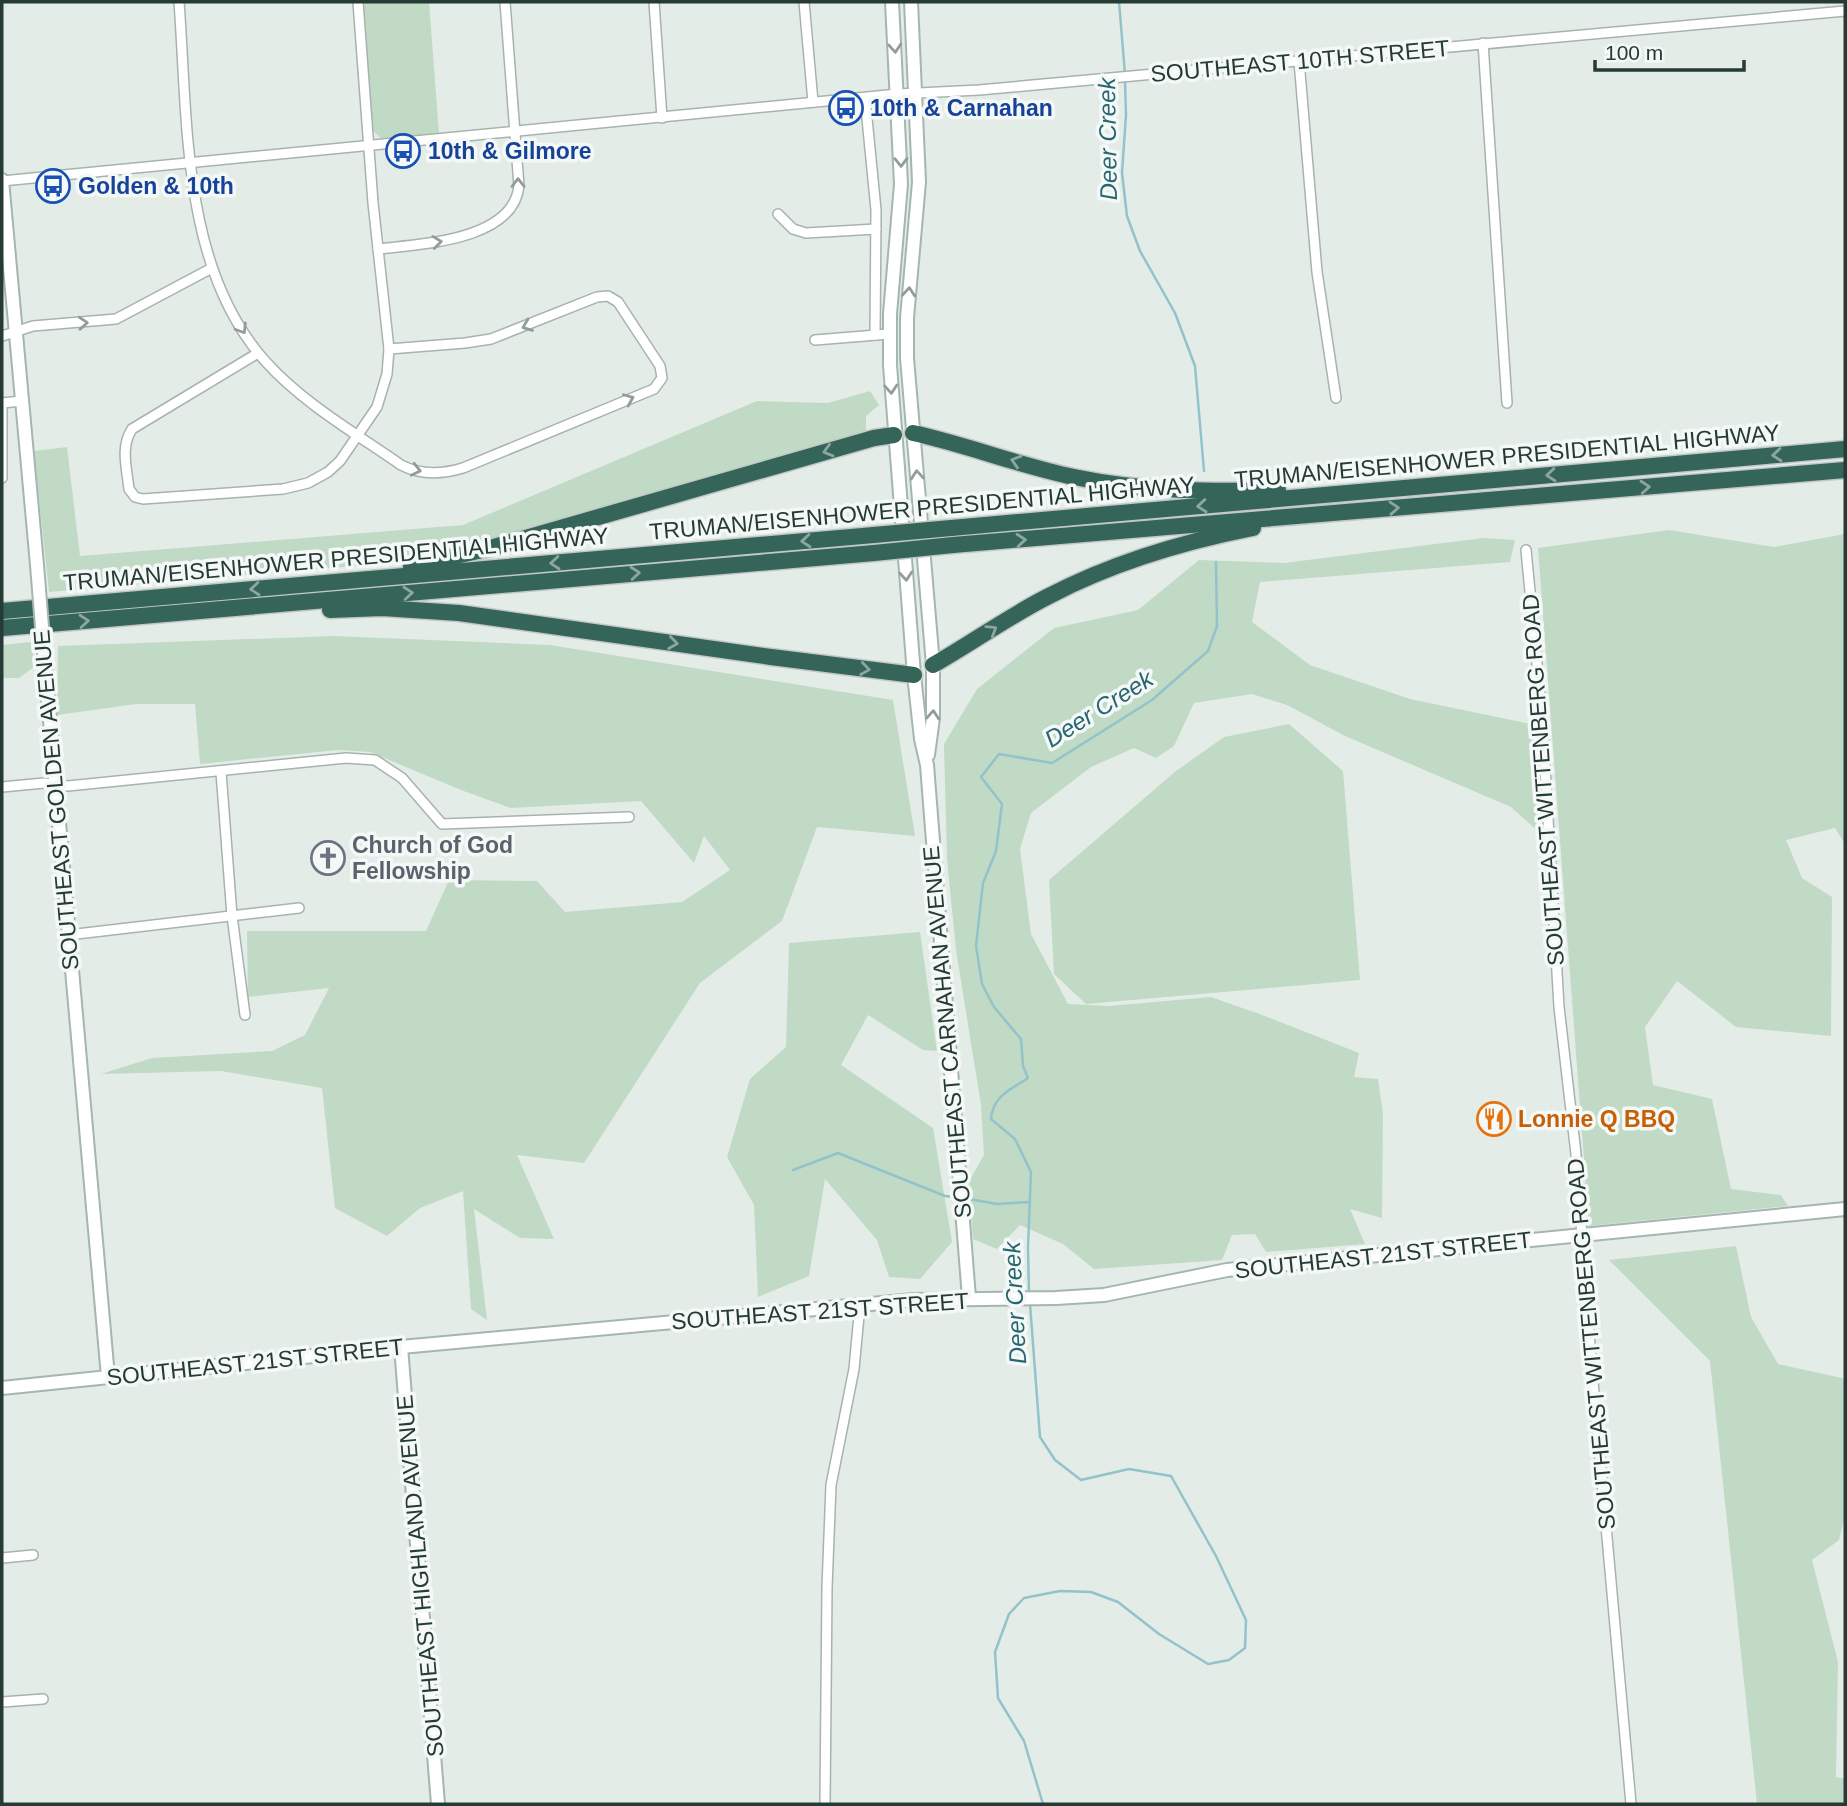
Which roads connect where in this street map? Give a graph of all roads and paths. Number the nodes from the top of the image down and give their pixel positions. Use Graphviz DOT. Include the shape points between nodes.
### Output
graph roads {
  1 [pos="179,2"];
  2 [pos="358,2"];
  3 [pos="505,2"];
  4 [pos="654,2"];
  5 [pos="804,2"];
  6 [pos="892,2"];
  7 [pos="911,2"];
  8 [pos="1845,11"];
  9 [pos="1483,43"];
  10 [pos="1299,61"];
  11 [pos="914,93"];
  12 [pos="898,94"];
  13 [pos="865,97"];
  14 [pos="813,102"];
  15 [pos="662,118"];
  16 [pos="515,132"];
  17 [pos="368,146"];
  18 [pos="191,165"];
  19 [pos="2,181"];
  20 [pos="778,214"];
  21 [pos="876,229"];
  22 [pos="378,249"];
  23 [pos="212,268"];
  24 [pos="16,332"];
  25 [pos="889,334"];
  26 [pos="875,335"];
  27 [pos="2,336"];
  28 [pos="815,340"];
  29 [pos="388,349"];
  30 [pos="258,353"];
  31 [pos="1336,398"];
  32 [pos="22,401"];
  33 [pos="2,403"];
  34 [pos="1507,403"];
  35 [pos="913,433"];
  36 [pos="359,435"];
  37 [pos="894,435"];
  38 [pos="1845,449"];
  39 [pos="1845,470"];
  40 [pos="2,478"];
  41 [pos="1399,489"];
  42 [pos="1349,511"];
  43 [pos="1525,550"];
  44 [pos="300,585"];
  45 [pos="2,611"];
  46 [pos="191,611"];
  47 [pos="2,628"];
  48 [pos="933,665"];
  49 [pos="914,675"];
  50 [pos="926,765"];
  51 [pos="221,772"];
  52 [pos="55,785"];
  53 [pos="2,787"];
  54 [pos="629,817"];
  55 [pos="299,908"];
  56 [pos="232,916"];
  57 [pos="68,936"];
  58 [pos="245,1015"];
  59 [pos="1845,1209"];
  60 [pos="1582,1236"];
  61 [pos="969,1298"];
  62 [pos="860,1305"];
  63 [pos="401,1347"];
  64 [pos="108,1377"];
  65 [pos="2,1388"];
  66 [pos="33,1555"];
  67 [pos="2,1558"];
  68 [pos="43,1699"];
  69 [pos="2,1702"];
  70 [pos="438,1804"];
  71 [pos="825,1804"];
  72 [pos="1631,1804"];
  1 -- 18 [label="street"];
  2 -- 17 [label="street"];
  3 -- 16 [label="street"];
  4 -- 15 [label="street"];
  5 -- 14 [label="street"];
  6 -- 12 [label="street, SOUTHEAST CARNAHAN AVENUE, one-way"];
  7 -- 11 [label="street, SOUTHEAST CARNAHAN AVENUE"];
  8 -- 9 [label="street, SOUTHEAST 10TH STREET"];
  9 -- 10 [label="street, SOUTHEAST 10TH STREET"];
  9 -- 34 [label="street"];
  10 -- 11 [label="street, SOUTHEAST 10TH STREET"];
  10 -- 31 [label="street" via="1317,272"];
  11 -- 12 [label="street, SOUTHEAST 10TH STREET"];
  35 -- 11 [label="street, SOUTHEAST CARNAHAN AVENUE, one-way" via="907,328 919,182"];
  12 -- 13 [label="street, SOUTHEAST 10TH STREET"];
  12 -- 25 [label="street, SOUTHEAST CARNAHAN AVENUE, one-way" via="901,184"];
  13 -- 14 [label="street, SOUTHEAST 10TH STREET"];
  13 -- 21 [label="street"];
  14 -- 15 [label="street, SOUTHEAST 10TH STREET"];
  15 -- 16 [label="street, SOUTHEAST 10TH STREET"];
  16 -- 17 [label="street, SOUTHEAST 10TH STREET"];
  22 -- 16 [label="street, one-way" via="455,240 506,215 519,193"];
  17 -- 18 [label="street, SOUTHEAST 10TH STREET"];
  17 -- 22 [label="street"];
  18 -- 19 [label="street, SOUTHEAST 10TH STREET"];
  18 -- 23 [label="street" via="198,218"];
  19 -- 24 [label="street, SOUTHEAST GOLDEN AVENUE"];
  20 -- 21 [label="street" via="793,229 806,233"];
  21 -- 26 [label="street"];
  22 -- 29 [label="street"];
  24 -- 23 [label="street, one-way" via="33,326 116,318"];
  23 -- 30 [label="street, one-way" via="229,308"];
  24 -- 27 [label="street"];
  24 -- 32 [label="street, SOUTHEAST GOLDEN AVENUE"];
  25 -- 26 [label="street"];
  25 -- 37 [label="street, SOUTHEAST CARNAHAN AVENUE, one-way"];
  26 -- 28 [label="street"];
  29 -- 36 [label="street" via="383,392"];
  36 -- 29 [label="street, one-way" via="405,467 430,473 452,471 654,389 662,378 660,366 618,302 608,296 491,339"];
  30 -- 36 [label="street" via="300,393"];
  30 -- 36 [label="street" via="132,429 124,451 132,494 143,499 299,486 328,472"];
  32 -- 33 [label="street"];
  32 -- 52 [label="street, SOUTHEAST GOLDEN AVENUE, bridge"];
  33 -- 40 [label="street"];
  35 -- 37 [label="street"];
  41 -- 35 [label="highway, one-way" via="1152,489 1050,472"];
  48 -- 35 [label="street, SOUTHEAST CARNAHAN AVENUE, one-way"];
  37 -- 44 [label="highway, one-way" via="487,549"];
  37 -- 49 [label="street, SOUTHEAST CARNAHAN AVENUE, one-way"];
  38 -- 41 [label="highway, TRUMAN/EISENHOWER PRESIDENTIAL HIGHWAY, one-way"];
  42 -- 39 [label="highway, TRUMAN/EISENHOWER PRESIDENTIAL HIGHWAY, one-way"];
  41 -- 44 [label="highway, TRUMAN/EISENHOWER PRESIDENTIAL HIGHWAY, one-way, bridge"];
  46 -- 42 [label="highway, TRUMAN/EISENHOWER PRESIDENTIAL HIGHWAY, one-way, bridge"];
  48 -- 42 [label="highway, one-way" via="1030,606 1116,565 1225,534"];
  43 -- 60 [label="street, SOUTHEAST WITTENBERG ROAD" via="1542,716 1559,1007"];
  44 -- 45 [label="highway, TRUMAN/EISENHOWER PRESIDENTIAL HIGHWAY, one-way"];
  47 -- 46 [label="highway, TRUMAN/EISENHOWER PRESIDENTIAL HIGHWAY, one-way"];
  46 -- 49 [label="highway, one-way" via="382,608 459,612"];
  48 -- 49 [label="street"];
  50 -- 48 [label="street, SOUTHEAST CARNAHAN AVENUE, one-way" via="933,718"];
  49 -- 50 [label="street, SOUTHEAST CARNAHAN AVENUE"];
  50 -- 61 [label="street, SOUTHEAST CARNAHAN AVENUE"];
  51 -- 52 [label="street"];
  51 -- 54 [label="street" via="346,758 375,760 402,778 442,824"];
  51 -- 56 [label="street"];
  52 -- 53 [label="street"];
  52 -- 57 [label="street, SOUTHEAST GOLDEN AVENUE"];
  55 -- 56 [label="street"];
  56 -- 57 [label="street"];
  56 -- 58 [label="street"];
  57 -- 64 [label="street, SOUTHEAST GOLDEN AVENUE"];
  59 -- 60 [label="street, SOUTHEAST 21ST STREET"];
  60 -- 61 [label="street, SOUTHEAST 21ST STREET" via="1227,1270 1104,1295"];
  60 -- 72 [label="street, SOUTHEAST WITTENBERG ROAD"];
  61 -- 62 [label="street, SOUTHEAST 21ST STREET"];
  62 -- 63 [label="street, SOUTHEAST 21ST STREET"];
  62 -- 71 [label="street" via="854,1369 831,1485"];
  63 -- 64 [label="street, SOUTHEAST 21ST STREET"];
  63 -- 70 [label="street, SOUTHEAST HIGHLAND AVENUE"];
  64 -- 65 [label="street, SOUTHEAST 21ST STREET"];
  66 -- 67 [label="street"];
  68 -- 69 [label="street"];
}
